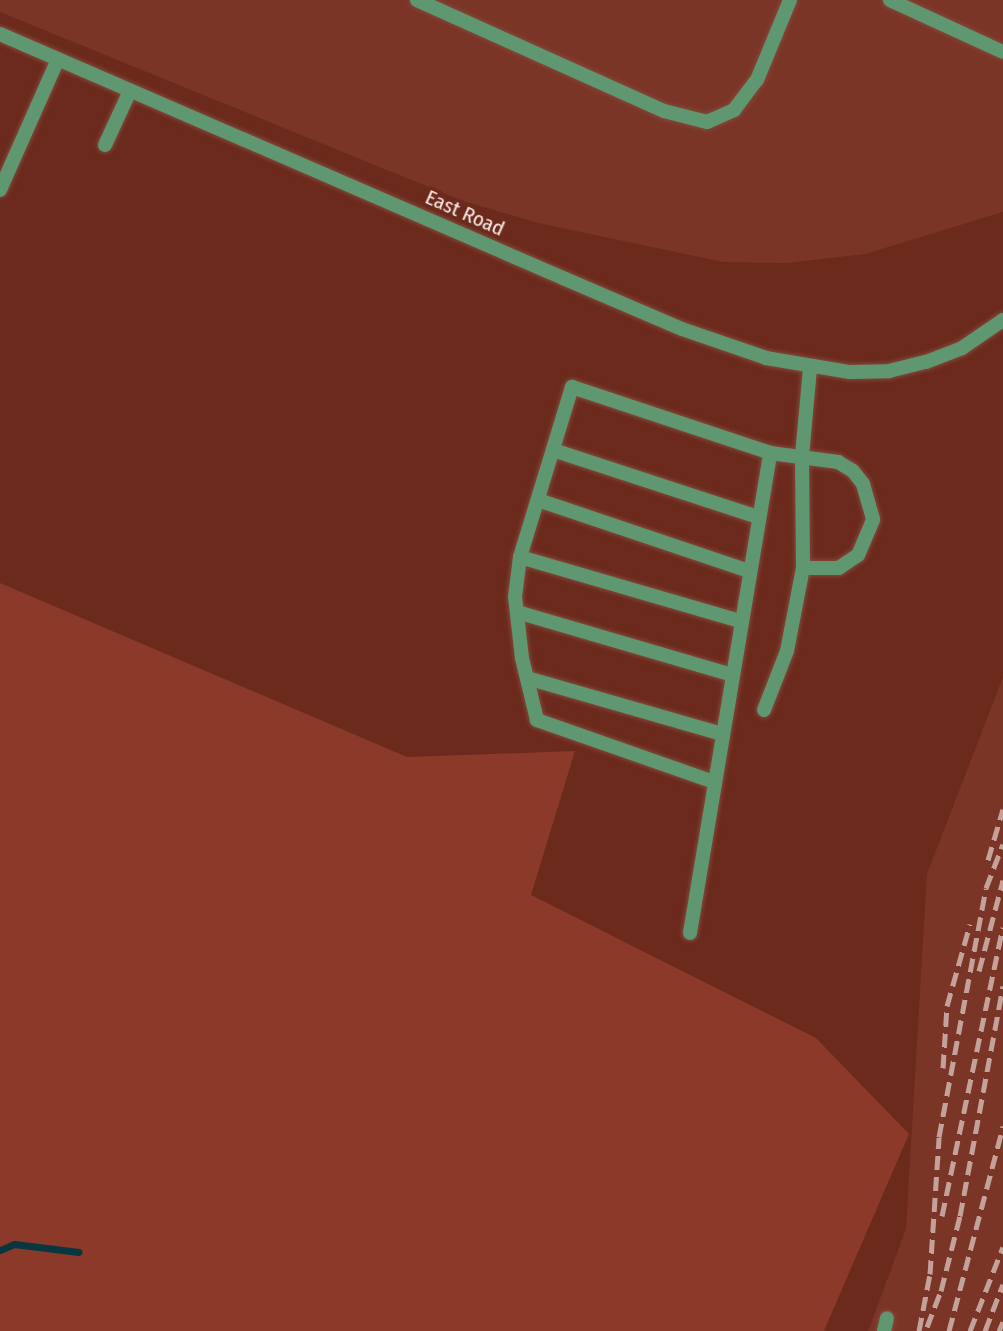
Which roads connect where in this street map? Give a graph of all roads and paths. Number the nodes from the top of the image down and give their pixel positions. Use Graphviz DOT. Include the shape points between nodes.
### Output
graph roads {
  1 [pos="790,0"];
  2 [pos="890,0"];
  3 [pos="420,1"];
  4 [pos="0,34"];
  5 [pos="1003,52"];
  6 [pos="58,60"];
  7 [pos="130,91"];
  8 [pos="106,145"];
  9 [pos="0,190"];
  10 [pos="1003,320"];
  11 [pos="810,368"];
  12 [pos="553,450"];
  13 [pos="770,453"];
  14 [pos="802,456"];
  15 [pos="538,500"];
  16 [pos="758,517"];
  17 [pos="520,557"];
  18 [pos="803,568"];
  19 [pos="749,571"];
  20 [pos="517,612"];
  21 [pos="741,621"];
  22 [pos="732,675"];
  23 [pos="527,678"];
  24 [pos="764,710"];
  25 [pos="722,734"];
  26 [pos="714,782"];
  27 [pos="690,933"];
  1 -- 3 [label="street" via="757,80 734,110 706,122 664,111"];
  2 -- 5 [label="street"];
  4 -- 6 [label="street, East Road"];
  6 -- 7 [label="street, East Road"];
  6 -- 9 [label="street"];
  7 -- 8 [label="street"];
  7 -- 11 [label="street, East Road" via="682,329 732,348"];
  10 -- 11 [label="street, East Road" via="962,348 926,362 889,371"];
  11 -- 14 [label="street"];
  12 -- 13 [label="street" via="573,387"];
  12 -- 15 [label="street"];
  12 -- 16 [label="street"];
  13 -- 14 [label="street"];
  13 -- 16 [label="street"];
  14 -- 18 [label="street"];
  14 -- 18 [label="street" via="838,462 853,471 863,484 873,520 858,555 839,568"];
  15 -- 17 [label="street"];
  15 -- 19 [label="street"];
  16 -- 19 [label="street"];
  17 -- 20 [label="street"];
  17 -- 21 [label="street"];
  18 -- 24 [label="street" via="787,651"];
  19 -- 21 [label="street"];
  20 -- 22 [label="street"];
  20 -- 23 [label="street"];
  21 -- 22 [label="street"];
  22 -- 25 [label="street"];
  23 -- 25 [label="street"];
  23 -- 26 [label="street" via="540,723"];
  25 -- 26 [label="street"];
  26 -- 27 [label="street"];
}
